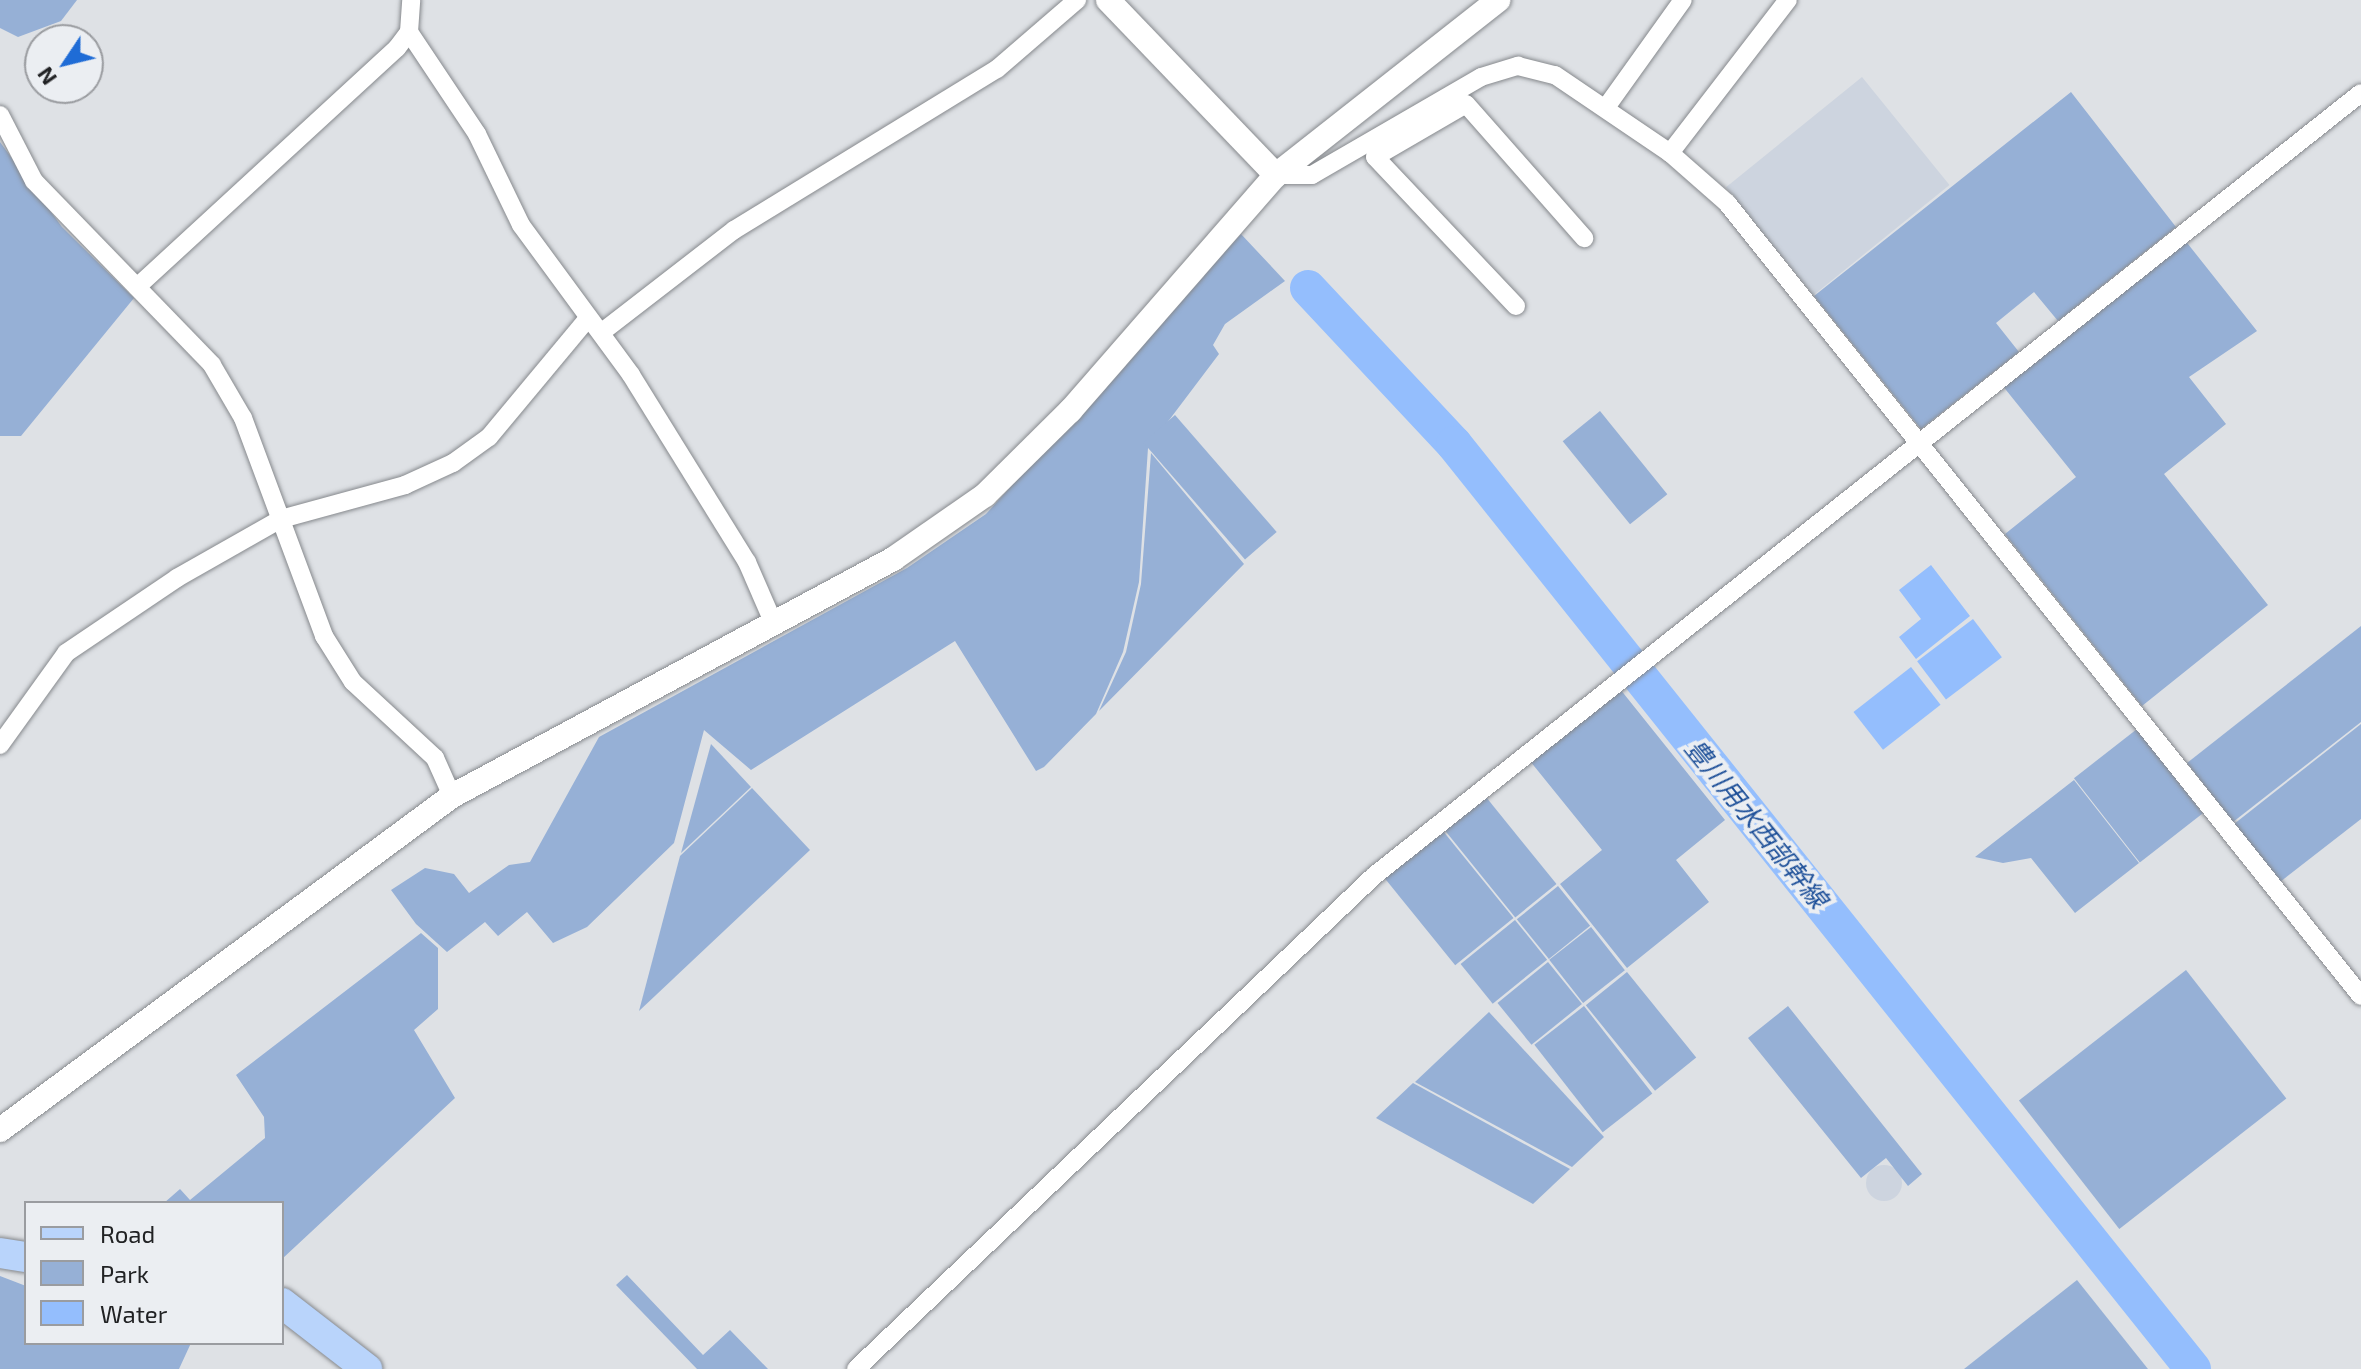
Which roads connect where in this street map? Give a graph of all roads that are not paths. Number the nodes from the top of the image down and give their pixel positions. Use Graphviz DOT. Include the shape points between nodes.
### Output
graph roads {
  1 [pos="411,0"];
  2 [pos="1077,0"];
  3 [pos="1108,0"];
  4 [pos="1498,0"];
  5 [pos="1683,0"];
  6 [pos="1788,0"];
  7 [pos="409,32"];
  8 [pos="2361,93"];
  9 [pos="1607,106"];
  10 [pos="0,115"];
  11 [pos="1670,153"];
  12 [pos="1276,175"];
  13 [pos="1584,238"];
  14 [pos="137,287"];
  15 [pos="1516,306"];
  16 [pos="588,318"];
  17 [pos="602,332"];
  18 [pos="1918,440"];
  19 [pos="281,519"];
  20 [pos="774,624"];
  21 [pos="0,745"];
  22 [pos="452,796"];
  23 [pos="2361,996"];
  24 [pos="0,1130"];
  25 [pos="0,1253"];
  26 [pos="24,1257"];
  27 [pos="284,1305"];
  28 [pos="367,1369"];
  29 [pos="856,1369"];
  1 -- 7 [label="street"];
  2 -- 17 [label="street" via="997,69 734,230"];
  3 -- 12 [label="street"];
  4 -- 12 [label="street"];
  5 -- 9 [label="street"];
  6 -- 11 [label="street"];
  7 -- 14 [label="street"];
  7 -- 16 [label="street" via="477,134 521,225"];
  8 -- 18 [label="street"];
  9 -- 11 [label="street"];
  9 -- 12 [label="street" via="1535,67 1500,69 1312,175"];
  10 -- 14 [label="street" via="34,181"];
  11 -- 18 [label="street" via="1715,190"];
  12 -- 20 [label="street" via="1070,411 985,495 893,559"];
  13 -- 15 [label="street" via="1466,104 1375,157"];
  14 -- 19 [label="street" via="228,389"];
  16 -- 17 [label="street"];
  16 -- 19 [label="street" via="489,437 453,463 405,485"];
  17 -- 20 [label="street" via="747,562"];
  18 -- 23 [label="street"];
  18 -- 29 [label="street" via="1375,875"];
  19 -- 21 [label="street" via="90,633 45,675"];
  19 -- 22 [label="street" via="336,658 435,758"];
  20 -- 22 [label="street"];
  22 -- 24 [label="street"];
  25 -- 26 [label="main road"];
  27 -- 28 [label="main road"];
}
